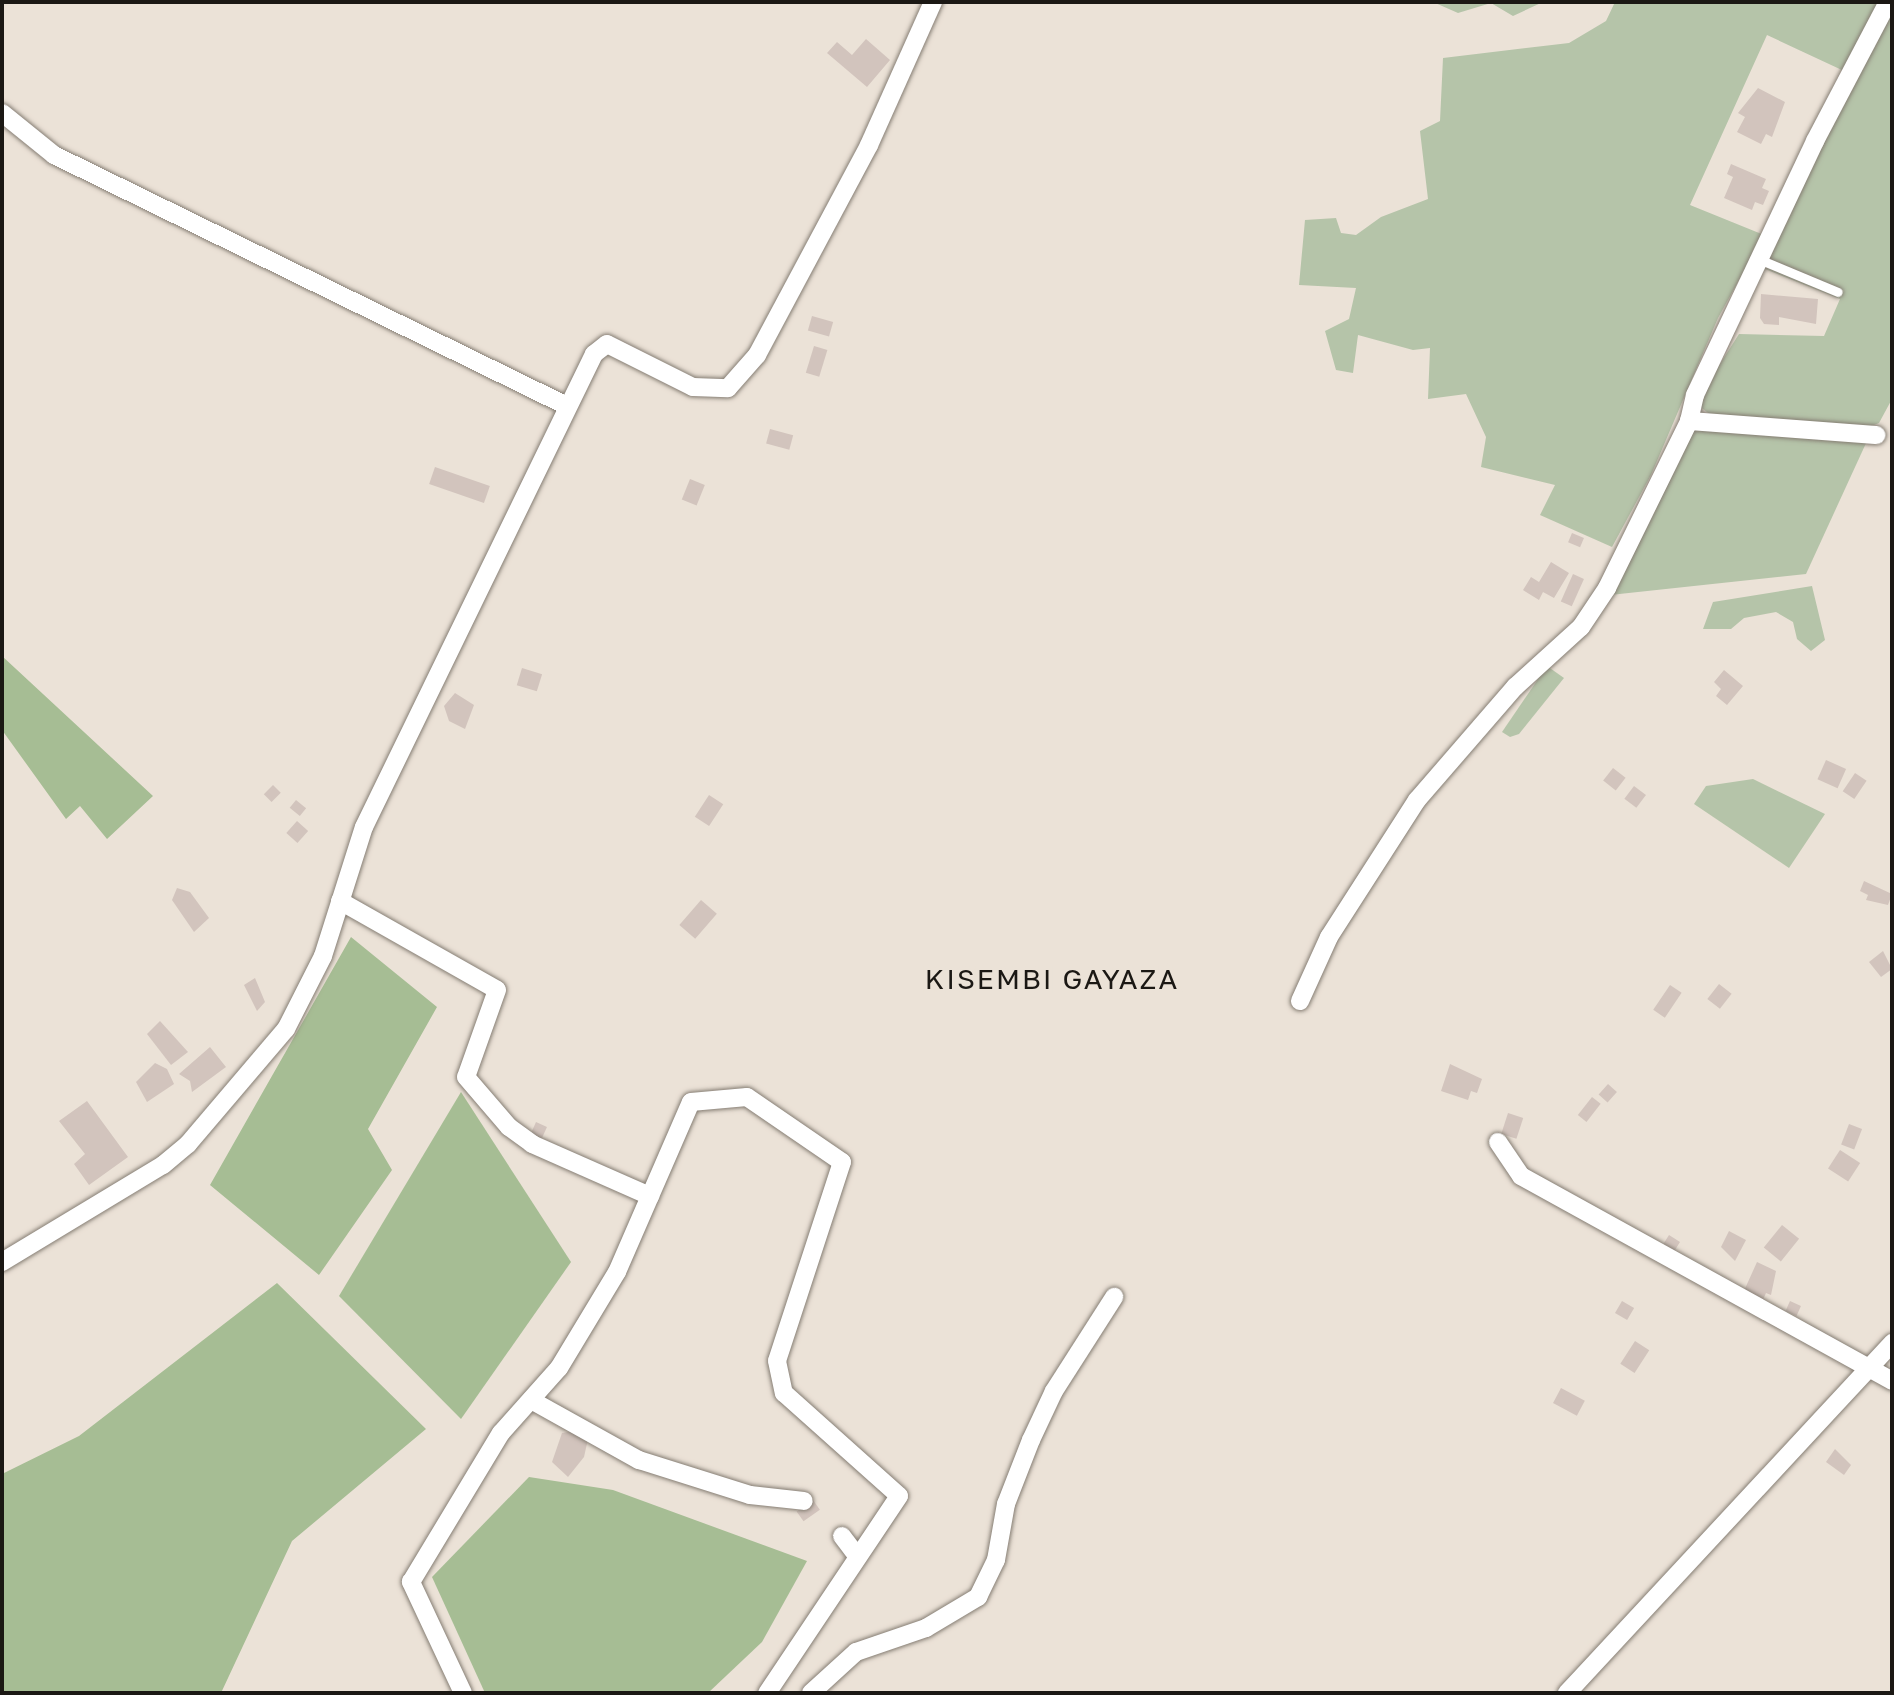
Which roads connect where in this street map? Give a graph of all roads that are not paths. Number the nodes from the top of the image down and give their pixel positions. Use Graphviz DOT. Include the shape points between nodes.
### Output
graph roads {
  1 [pos="933,2"];
  2 [pos="1888,2"];
  3 [pos="2,113"];
  4 [pos="1761,260"];
  5 [pos="1838,292"];
  6 [pos="567,406"];
  7 [pos="1689,421"];
  8 [pos="1876,435"];
  9 [pos="340,901"];
  10 [pos="1300,1001"];
  11 [pos="1498,1142"];
  12 [pos="650,1196"];
  13 [pos="2,1262"];
  14 [pos="1114,1297"];
  15 [pos="1892,1343"];
  16 [pos="1869,1369"];
  17 [pos="1892,1381"];
  18 [pos="531,1400"];
  19 [pos="804,1501"];
  20 [pos="842,1536"];
  21 [pos="858,1557"];
  22 [pos="463,1693"];
  23 [pos="767,1693"];
  24 [pos="811,1693"];
  25 [pos="1567,1693"];
  1 -- 6 [label="street" via="869,145 757,355 738,377 728,388 693,387 607,344 594,354"];
  2 -- 4 [label="street" via="1815,141"];
  3 -- 6 [label="street" via="54,155"];
  4 -- 5 [label="lane"];
  4 -- 7 [label="street" via="1695,395"];
  6 -- 9 [label="street" via="387,777"];
  7 -- 8 [label="street"];
  7 -- 10 [label="street" via="1597,605 1581,627 1515,687 1417,800 1329,937"];
  9 -- 12 [label="street" via="497,990 466,1077 509,1127 532,1144"];
  9 -- 13 [label="street" via="308,993 286,1029 188,1144 125,1192"];
  11 -- 16 [label="street" via="1521,1176"];
  12 -- 18 [label="street" via="617,1272 559,1368"];
  12 -- 21 [label="street" via="691,1102 747,1097 842,1162 777,1361 784,1393 899,1496"];
  14 -- 24 [label="street" via="1054,1391 1031,1440 1006,1504 996,1560 978,1597 926,1628 856,1652"];
  15 -- 16 [label="street"];
  16 -- 17 [label="street"];
  16 -- 25 [label="street"];
  18 -- 19 [label="street" via="639,1460 750,1495"];
  18 -- 22 [label="street" via="501,1433 411,1582"];
  20 -- 21 [label="street"];
  21 -- 23 [label="street"];
}
